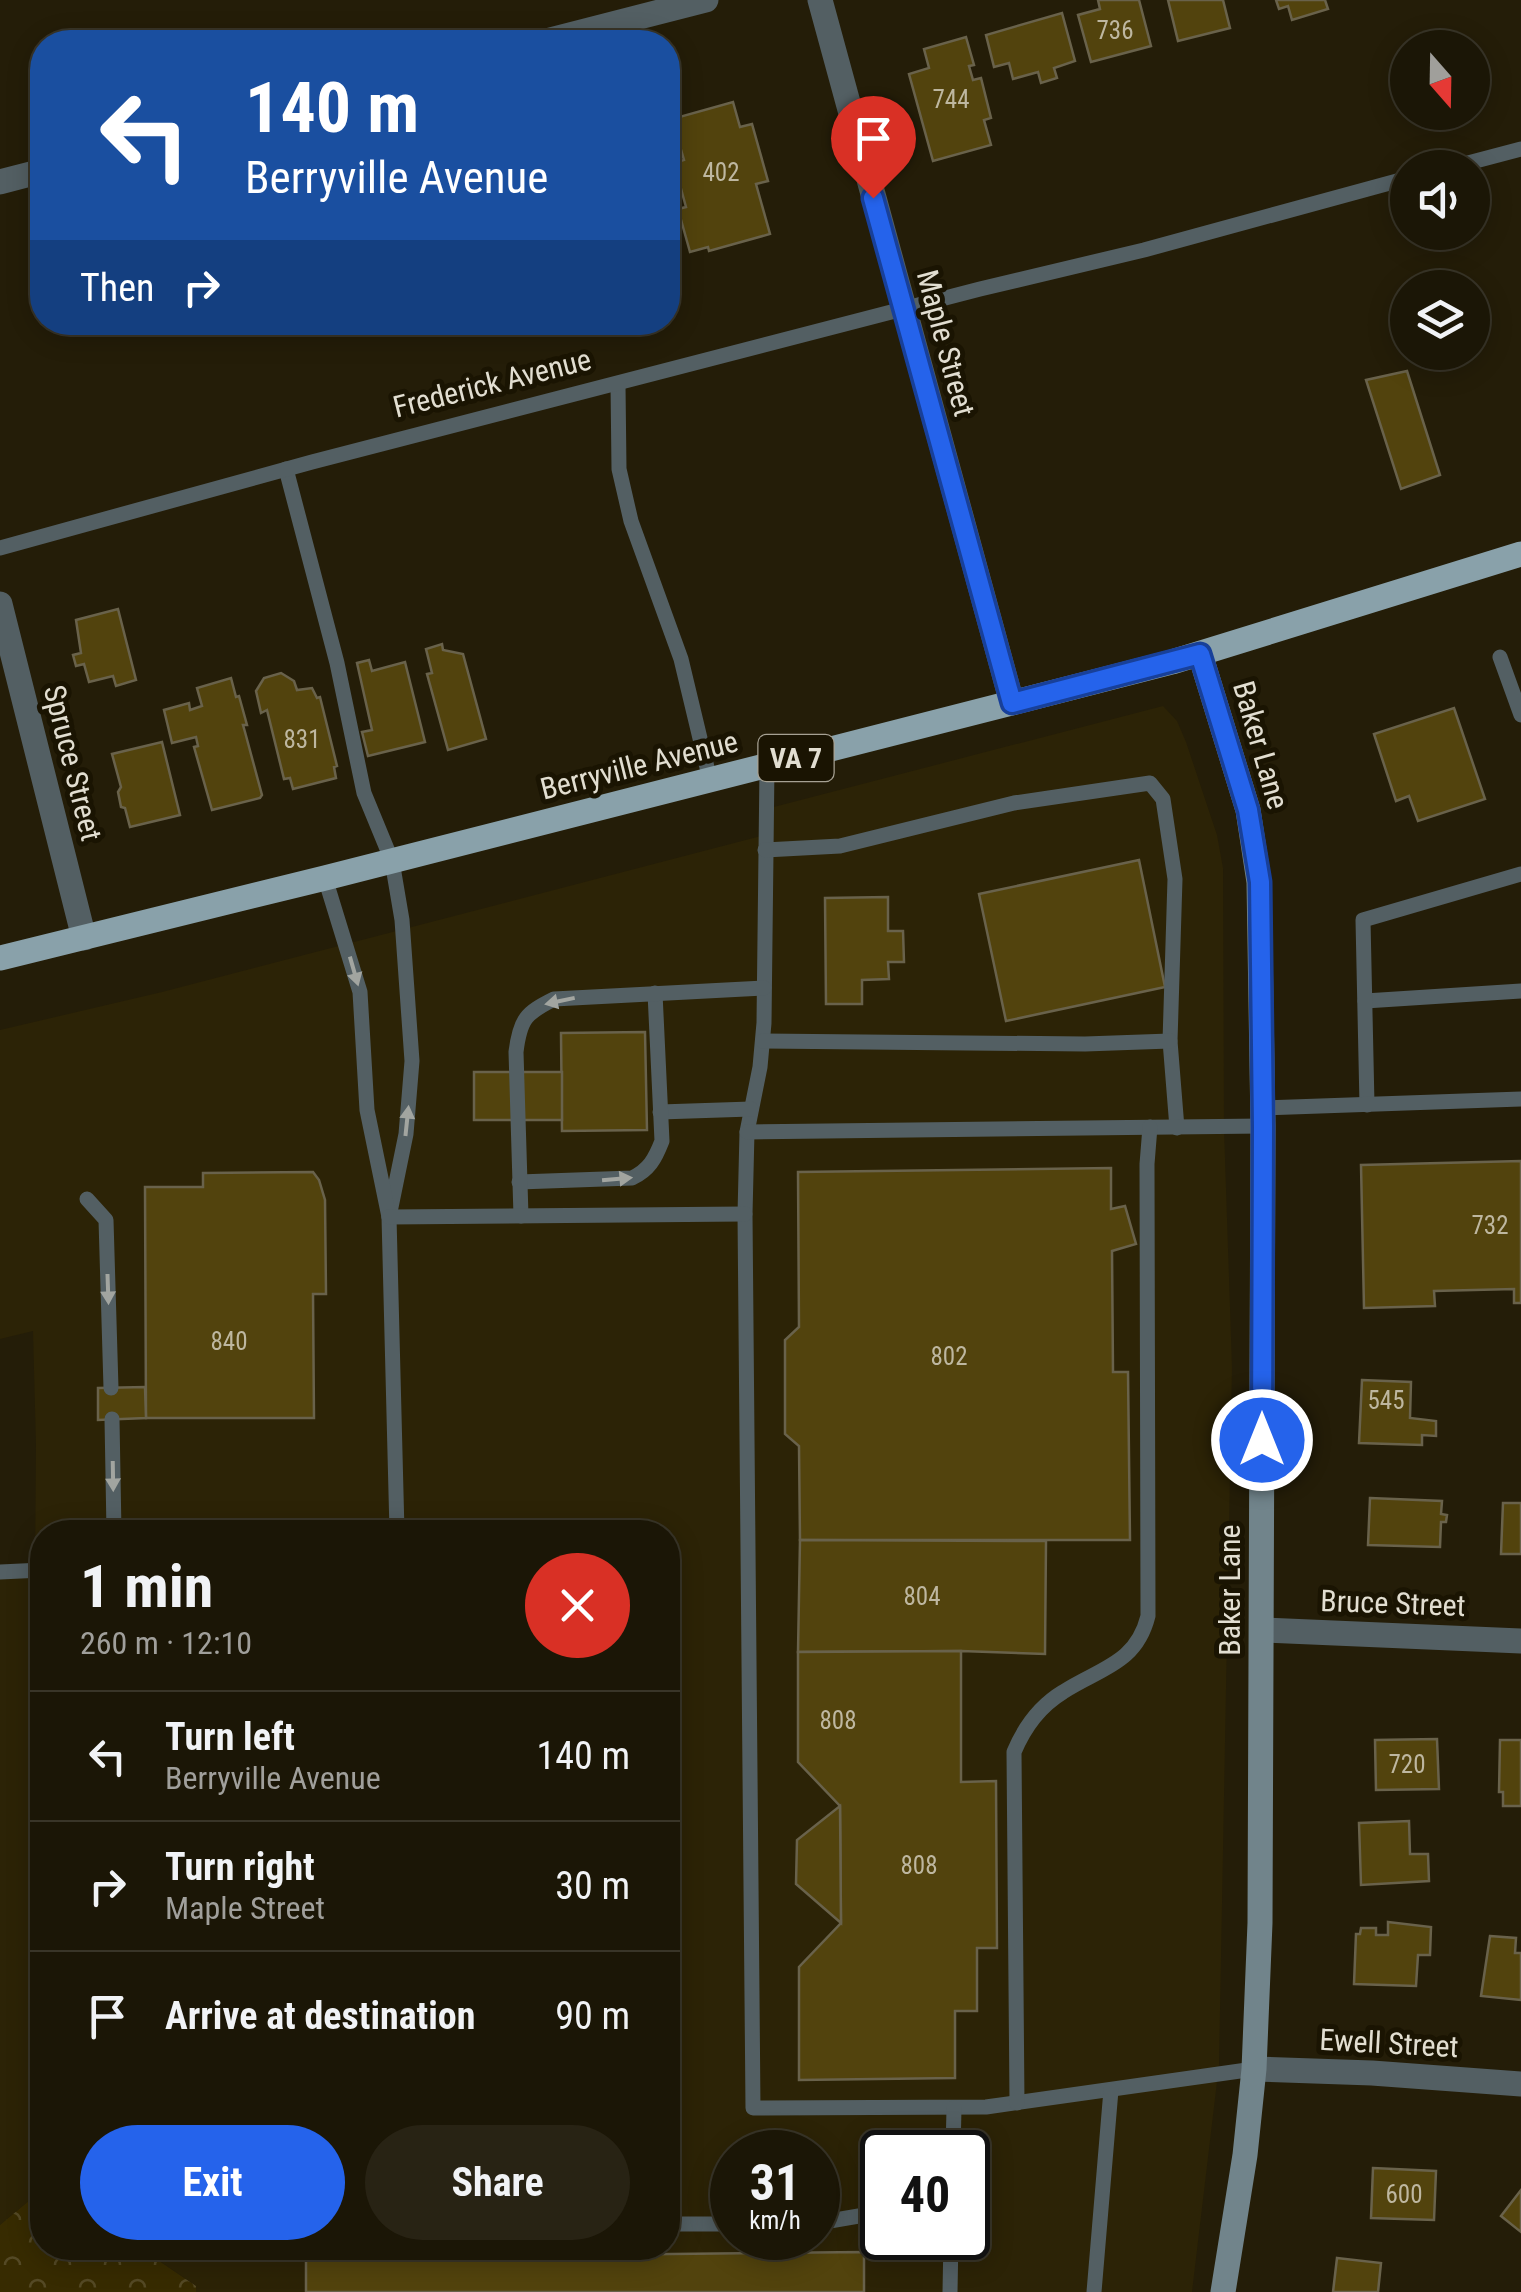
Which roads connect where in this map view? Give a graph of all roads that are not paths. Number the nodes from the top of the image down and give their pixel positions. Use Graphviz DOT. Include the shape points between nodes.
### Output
graph roads {
  1 [pos="706,0"];
  2 [pos="820,0"];
  3 [pos="589,30"];
  4 [pos="1521,150"];
  5 [pos="1490,158"];
  6 [pos="30,175"];
  7 [pos="0,182"];
  8 [pos="1390,183"];
  9 [pos="903,310"];
  10 [pos="618,385"];
  11 [pos="286,469"];
  12 [pos="0,548"];
  13 [pos="1521,554"];
  14 [pos="0,604"];
  15 [pos="1200,654"];
  16 [pos="1500,657"];
  17 [pos="1012,703"];
  18 [pos="1521,715"];
  19 [pos="767,766"];
  20 [pos="710,780"];
  21 [pos="766,850"];
  22 [pos="392,861"];
  23 [pos="1521,874"];
  24 [pos="325,878"];
  25 [pos="84,938"];
  26 [pos="0,958"];
  27 [pos="764,988"];
  28 [pos="1521,991"];
  29 [pos="655,993"];
  30 [pos="1365,1000"];
  31 [pos="763,1041"];
  32 [pos="1170,1041"];
  33 [pos="1521,1099"];
  34 [pos="1367,1104"];
  35 [pos="751,1110"];
  36 [pos="660,1112"];
  37 [pos="1263,1117"];
  38 [pos="1150,1128"];
  39 [pos="1177,1128"];
  40 [pos="747,1132"];
  41 [pos="519,1182"];
  42 [pos="87,1199"];
  43 [pos="745,1214"];
  44 [pos="521,1216"];
  45 [pos="390,1217"];
  46 [pos="111,1388"];
  47 [pos="112,1419"];
  48 [pos="114,1520"];
  49 [pos="397,1520"];
  50 [pos="30,1571"];
  51 [pos="0,1572"];
  52 [pos="1262,1630"];
  53 [pos="1521,1641"];
  54 [pos="1254,2069"];
  55 [pos="1521,2084"];
  56 [pos="1111,2090"];
  57 [pos="1017,2104"];
  58 [pos="954,2108"];
  59 [pos="954,2130"];
  60 [pos="680,2224"];
  61 [pos="710,2224"];
  62 [pos="951,2260"];
  63 [pos="950,2292"];
  64 [pos="1094,2292"];
  65 [pos="1222,2292"];
  1 -- 3 [label="street"];
  2 -- 9 [label="street, Maple Street"];
  4 -- 5 [label="lane"];
  6 -- 7 [label="street"];
  8 -- 9 [label="lane, Frederick Avenue"];
  9 -- 10 [label="lane, Frederick Avenue"];
  9 -- 17 [label="street, Maple Street"];
  10 -- 11 [label="lane, Frederick Avenue"];
  10 -- 20 [label="lane" via="619,469 631,521 681,659"];
  11 -- 12 [label="lane, Frederick Avenue"];
  11 -- 22 [label="lane" via="364,793"];
  13 -- 15 [label="main road, Berryville Avenue / VA 7"];
  14 -- 25 [label="street, Spruce Street"];
  15 -- 17 [label="main road, Berryville Avenue / VA 7"];
  15 -- 37 [label="street, Baker Lane" via="1256,844"];
  16 -- 18 [label="lane"];
  17 -- 19 [label="main road, Berryville Avenue / VA 7"];
  19 -- 20 [label="main road, Berryville Avenue / VA 7"];
  19 -- 21 [label="lane"];
  20 -- 22 [label="main road, Berryville Avenue / VA 7"];
  21 -- 27 [label="lane"];
  21 -- 32 [label="lane" via="840,846 1014,803 1150,783 1163,798 1175,879"];
  22 -- 24 [label="main road, Berryville Avenue / VA 7"];
  45 -- 22 [label="lane, one-way" via="412,1061"];
  23 -- 30 [label="lane" via="1363,920"];
  24 -- 25 [label="main road, Berryville Avenue / VA 7"];
  24 -- 45 [label="lane, one-way" via="360,992 368,1110"];
  25 -- 26 [label="main road, Berryville Avenue / VA 7"];
  27 -- 29 [label="lane"];
  27 -- 31 [label="lane"];
  28 -- 30 [label="lane"];
  29 -- 36 [label="lane"];
  29 -- 41 [label="lane, one-way" via="554,999 528,1012 516,1052"];
  30 -- 34 [label="lane"];
  31 -- 32 [label="lane"];
  31 -- 35 [label="lane"];
  32 -- 39 [label="lane"];
  33 -- 34 [label="lane"];
  34 -- 37 [label="lane"];
  35 -- 36 [label="lane"];
  35 -- 40 [label="lane"];
  41 -- 36 [label="lane, one-way" via="621,1180 645,1172 662,1141"];
  37 -- 39 [label="lane"];
  37 -- 52 [label="street, Baker Lane"];
  38 -- 39 [label="lane"];
  38 -- 40 [label="lane"];
  38 -- 57 [label="lane" via="1148,1616 1137,1645 1052,1700 1023,1730 1014,1752"];
  40 -- 43 [label="lane"];
  41 -- 44 [label="lane"];
  42 -- 46 [label="lane, one-way" via="106,1220"];
  43 -- 44 [label="lane"];
  43 -- 58 [label="lane" via="753,2108"];
  44 -- 45 [label="lane"];
  45 -- 49 [label="lane"];
  47 -- 48 [label="lane, one-way"];
  50 -- 51 [label="lane"];
  52 -- 53 [label="street, Bruce Street"];
  52 -- 54 [label="street, Baker Lane"];
  54 -- 55 [label="street, Ewell Street"];
  54 -- 56 [label="lane"];
  54 -- 65 [label="street, Baker Lane"];
  56 -- 57 [label="lane"];
  56 -- 64 [label="lane"];
  57 -- 58 [label="lane"];
  58 -- 59 [label="lane"];
  60 -- 61 [label="lane"];
  62 -- 63 [label="lane"];
}
